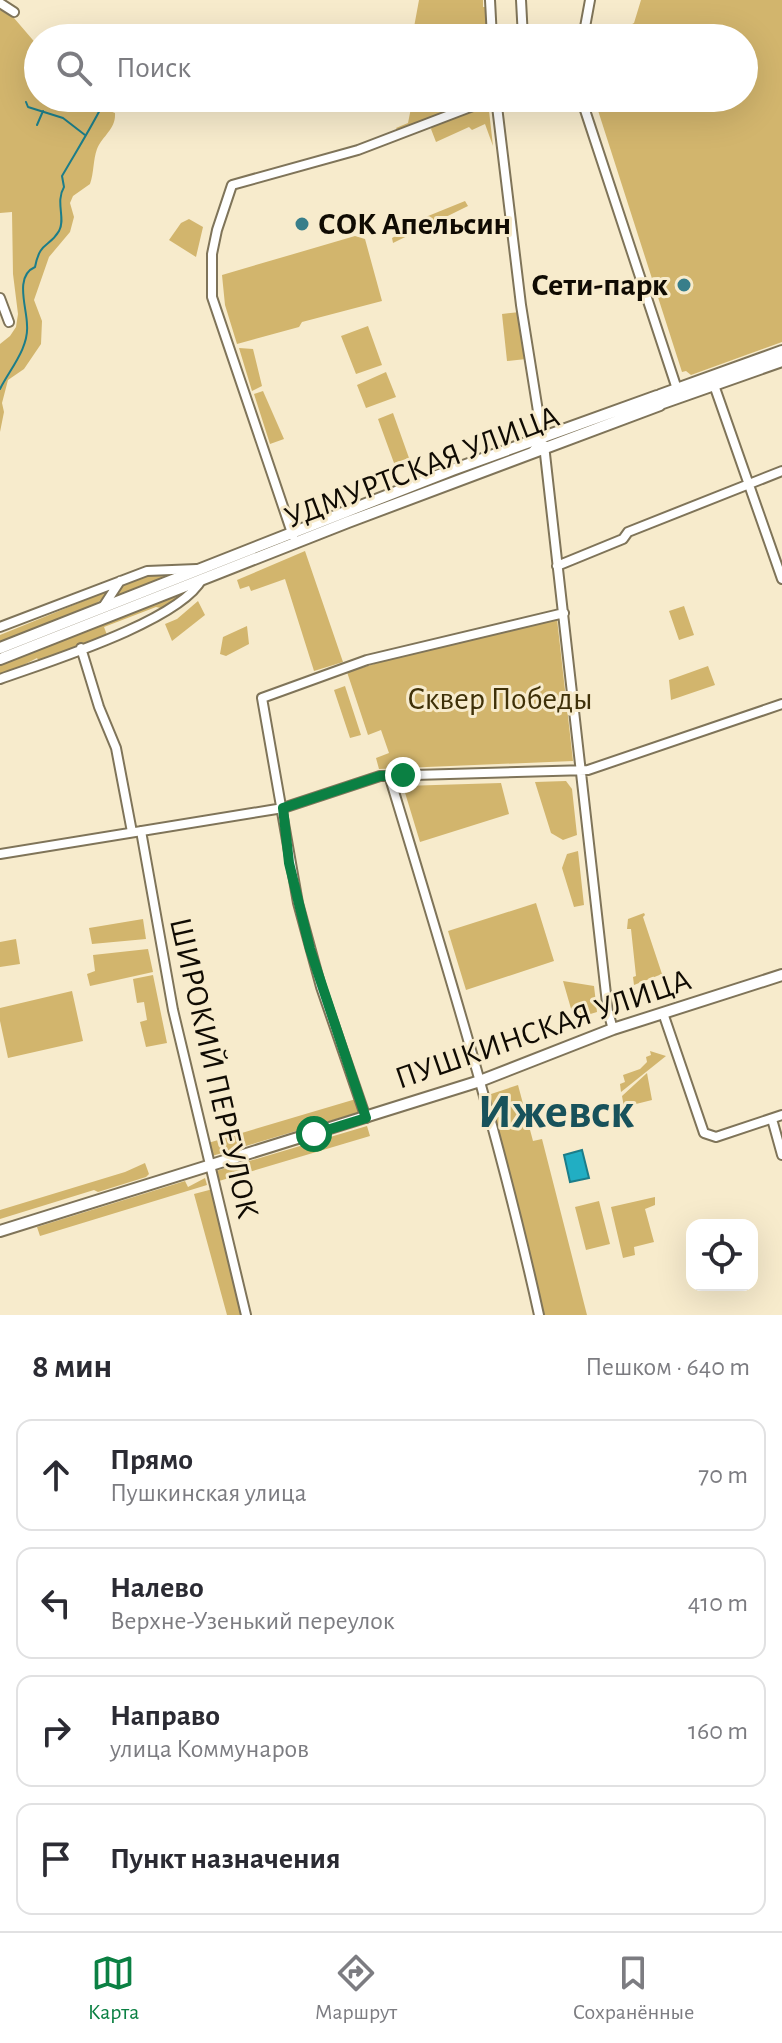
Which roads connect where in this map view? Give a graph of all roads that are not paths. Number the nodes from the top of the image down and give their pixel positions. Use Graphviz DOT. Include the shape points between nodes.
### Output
graph roads {
  1 [pos="490,0"];
  2 [pos="521,0"];
  3 [pos="590,0"];
  4 [pos="0,3"];
  5 [pos="14,12"];
  6 [pos="491,24"];
  7 [pos="522,24"];
  8 [pos="586,24"];
  9 [pos="458,112"];
  10 [pos="497,112"];
  11 [pos="586,112"];
  12 [pos="0,298"];
  13 [pos="9,322"];
  14 [pos="782,351"];
  15 [pos="782,361"];
  16 [pos="714,385"];
  17 [pos="677,389"];
  18 [pos="660,400"];
  19 [pos="540,444"];
  20 [pos="782,471"];
  21 [pos="748,485"];
  22 [pos="294,538"];
  23 [pos="557,566"];
  24 [pos="202,574"];
  25 [pos="782,579"];
  26 [pos="121,581"];
  27 [pos="103,607"];
  28 [pos="564,613"];
  29 [pos="0,627"];
  30 [pos="0,648"];
  31 [pos="81,648"];
  32 [pos="0,659"];
  33 [pos="0,679"];
  34 [pos="782,704"];
  35 [pos="582,771"];
  36 [pos="389,775"];
  37 [pos="283,808"];
  38 [pos="136,831"];
  39 [pos="0,854"];
  40 [pos="782,975"];
  41 [pos="663,1013"];
  42 [pos="613,1029"];
  43 [pos="480,1081"];
  44 [pos="782,1115"];
  45 [pos="366,1118"];
  46 [pos="772,1119"];
  47 [pos="782,1155"];
  48 [pos="210,1164"];
  49 [pos="0,1231"];
  50 [pos="246,1315"];
  51 [pos="539,1315"];
  1 -- 6 [label="street"];
  2 -- 7 [label="street"];
  3 -- 8 [label="street"];
  4 -- 5 [label="street"];
  9 -- 22 [label="street" via="358,150 232,185 212,254 212,297"];
  10 -- 19 [label="street"];
  11 -- 17 [label="street"];
  12 -- 13 [label="street"];
  14 -- 17 [label="main road, УДМУРТСКАЯ УЛИЦА"];
  15 -- 16 [label="main road, УДМУРТСКАЯ УЛИЦА"];
  16 -- 18 [label="main road, УДМУРТСКАЯ УЛИЦА"];
  16 -- 21 [label="street"];
  17 -- 18 [label="main road, УДМУРТСКАЯ УЛИЦА"];
  18 -- 19 [label="main road, УДМУРТСКАЯ УЛИЦА"];
  19 -- 22 [label="main road, УДМУРТСКАЯ УЛИЦА"];
  19 -- 23 [label="street"];
  20 -- 21 [label="street"];
  21 -- 23 [label="street"];
  21 -- 25 [label="street"];
  22 -- 24 [label="main road, УДМУРТСКАЯ УЛИЦА"];
  23 -- 28 [label="street"];
  24 -- 26 [label="street, УДМУРТСКАЯ УЛИЦА" via="147,571"];
  24 -- 27 [label="main road, УДМУРТСКАЯ УЛИЦА"];
  24 -- 31 [label="street, УДМУРТСКАЯ УЛИЦА" via="196,591 155,618"];
  24 -- 32 [label="main road, УДМУРТСКАЯ УЛИЦА"];
  26 -- 27 [label="street"];
  26 -- 29 [label="street, УДМУРТСКАЯ УЛИЦА"];
  27 -- 30 [label="main road, УДМУРТСКАЯ УЛИЦА"];
  28 -- 35 [label="street"];
  28 -- 37 [label="street" via="367,660 262,698"];
  31 -- 33 [label="street, УДМУРТСКАЯ УЛИЦА"];
  31 -- 38 [label="street, ШИРОКИЙ ПЕРЕУЛОК" via="116,748"];
  34 -- 35 [label="street"];
  35 -- 36 [label="street"];
  35 -- 42 [label="street"];
  36 -- 37 [label="street"];
  36 -- 43 [label="street"];
  37 -- 38 [label="street"];
  37 -- 45 [label="street" via="289,863 306,933"];
  38 -- 39 [label="street"];
  38 -- 48 [label="street, ШИРОКИЙ ПЕРЕУЛОК"];
  40 -- 41 [label="main road, ПУШКИНСКАЯ УЛИЦА"];
  41 -- 42 [label="main road, ПУШКИНСКАЯ УЛИЦА"];
  41 -- 46 [label="street" via="701,1127 709,1137"];
  42 -- 43 [label="main road, ПУШКИНСКАЯ УЛИЦА"];
  43 -- 45 [label="main road, ПУШКИНСКАЯ УЛИЦА"];
  43 -- 51 [label="street"];
  44 -- 46 [label="street"];
  45 -- 48 [label="main road, ПУШКИНСКАЯ УЛИЦА"];
  46 -- 47 [label="street"];
  48 -- 49 [label="main road, ПУШКИНСКАЯ УЛИЦА"];
  48 -- 50 [label="street, ШИРОКИЙ ПЕРЕУЛОК"];
}
